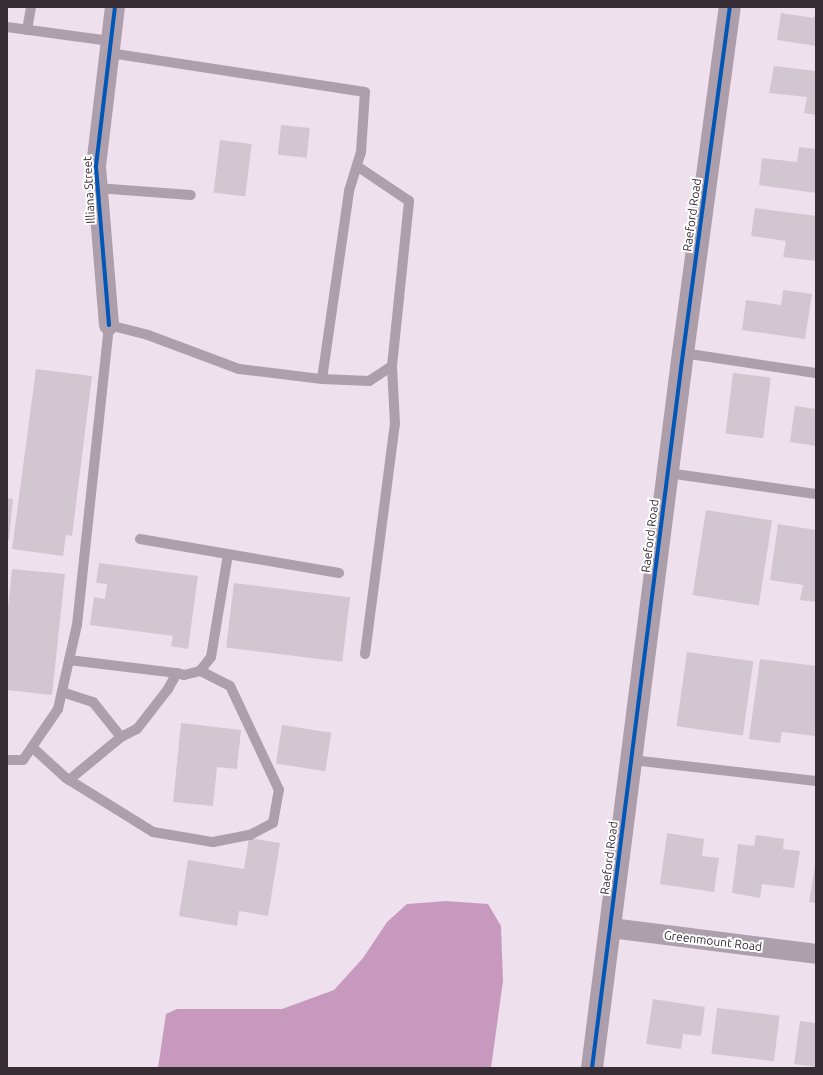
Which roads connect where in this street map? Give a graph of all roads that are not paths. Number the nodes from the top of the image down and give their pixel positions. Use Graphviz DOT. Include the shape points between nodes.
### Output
graph roads {
  1 [pos="31,7"];
  2 [pos="115,7"];
  3 [pos="730,7"];
  4 [pos="7,28"];
  5 [pos="28,30"];
  6 [pos="109,47"];
  7 [pos="357,166"];
  8 [pos="97,188"];
  9 [pos="191,195"];
  10 [pos="109,325"];
  11 [pos="683,353"];
  12 [pos="392,366"];
  13 [pos="816,372"];
  14 [pos="322,379"];
  15 [pos="668,473"];
  16 [pos="816,494"];
  17 [pos="140,539"];
  18 [pos="228,554"];
  19 [pos="339,572"];
  20 [pos="365,654"];
  21 [pos="69,660"];
  22 [pos="200,671"];
  23 [pos="177,674"];
  24 [pos="62,692"];
  25 [pos="121,737"];
  26 [pos="32,747"];
  27 [pos="7,760"];
  28 [pos="632,760"];
  29 [pos="70,780"];
  30 [pos="816,781"];
  31 [pos="610,928"];
  32 [pos="816,954"];
  33 [pos="592,1068"];
  1 -- 5 [label="lane"];
  2 -- 6 [label="street, Illiana Street"];
  3 -- 11 [label="street, Raeford Road"];
  4 -- 5 [label="lane"];
  5 -- 6 [label="lane"];
  6 -- 7 [label="lane" via="365,92 361,152"];
  6 -- 8 [label="street, Illiana Street" via="97,144"];
  7 -- 12 [label="lane" via="408,201"];
  7 -- 14 [label="lane" via="349,191"];
  8 -- 9 [label="lane"];
  8 -- 10 [label="street, Illiana Street"];
  10 -- 14 [label="lane" via="148,335 239,369"];
  10 -- 21 [label="lane" via="77,625"];
  11 -- 13 [label="lane"];
  11 -- 15 [label="street, Raeford Road"];
  12 -- 14 [label="lane" via="369,381"];
  12 -- 20 [label="lane" via="395,424"];
  15 -- 16 [label="lane"];
  15 -- 28 [label="street, Raeford Road"];
  17 -- 18 [label="lane"];
  18 -- 19 [label="lane"];
  18 -- 22 [label="lane" via="211,657"];
  21 -- 23 [label="lane"];
  21 -- 24 [label="lane"];
  22 -- 23 [label="lane"];
  22 -- 29 [label="lane" via="230,686 279,790 273,823 250,834 213,842 153,832"];
  23 -- 25 [label="lane" via="137,728"];
  24 -- 25 [label="lane" via="93,702"];
  24 -- 26 [label="lane" via="58,709"];
  25 -- 29 [label="lane"];
  26 -- 27 [label="lane" via="23,760"];
  26 -- 29 [label="lane"];
  28 -- 30 [label="lane"];
  28 -- 31 [label="street, Raeford Road"];
  31 -- 32 [label="street, Greenmount Road"];
  31 -- 33 [label="street, Raeford Road"];
}
